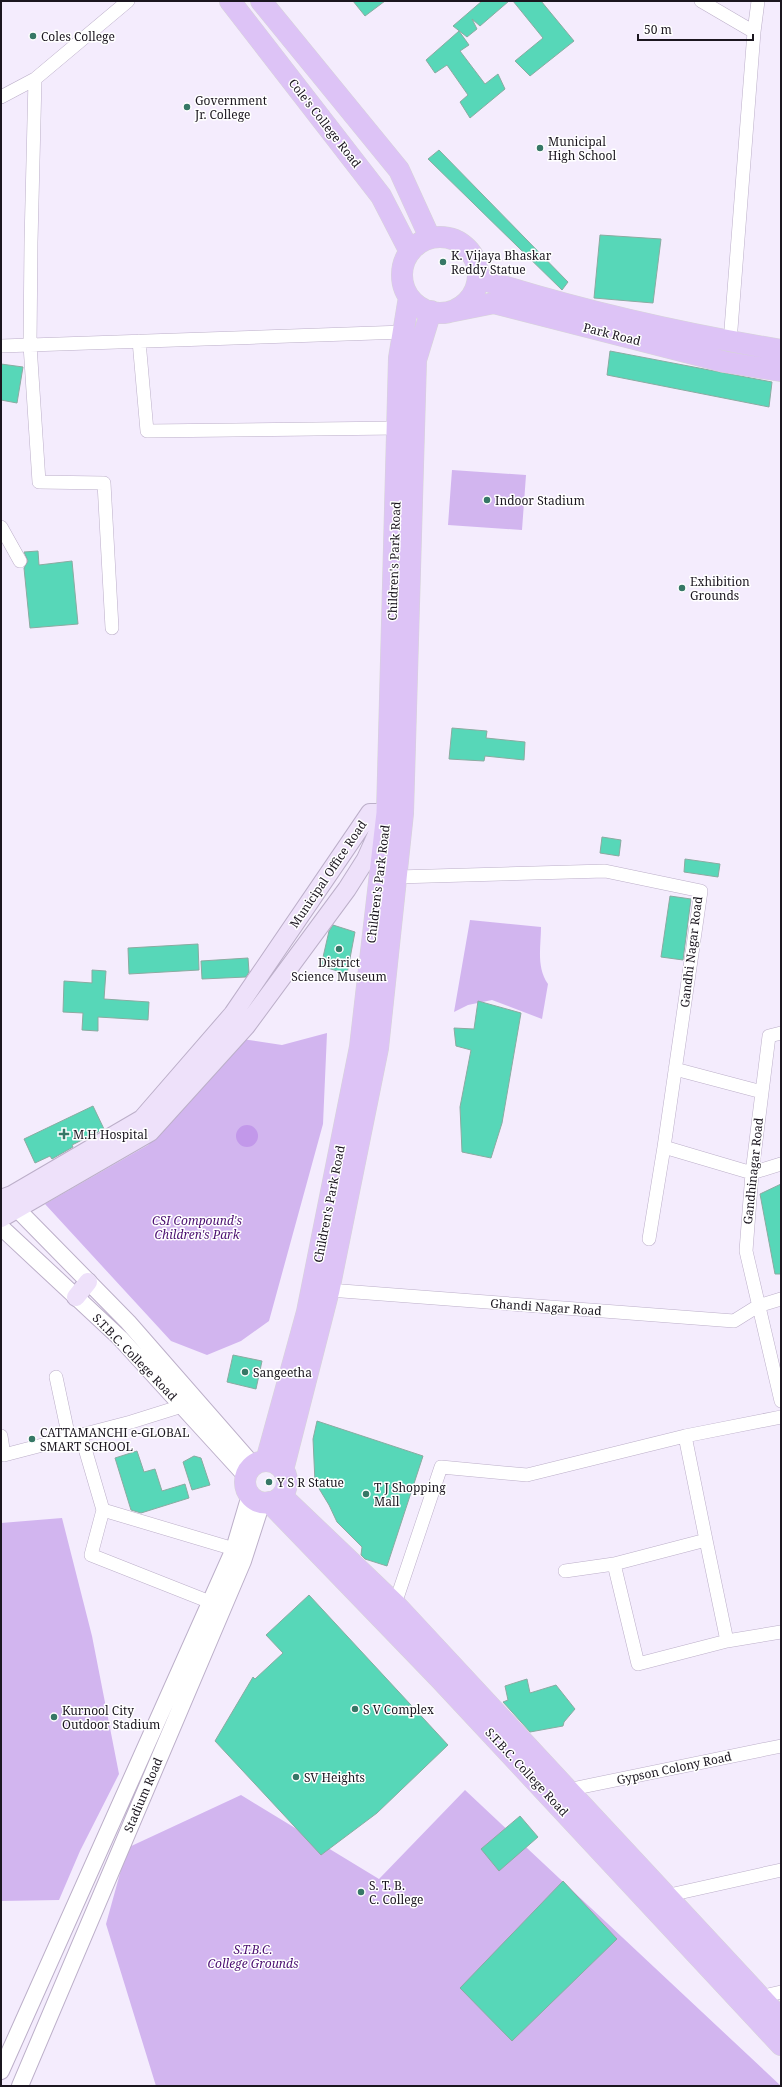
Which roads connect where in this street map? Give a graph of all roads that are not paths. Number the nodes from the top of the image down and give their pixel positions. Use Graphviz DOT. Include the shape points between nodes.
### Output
graph roads {
  1 [pos="128,1"];
  2 [pos="230,1"];
  3 [pos="261,1"];
  4 [pos="701,1"];
  5 [pos="758,1"];
  6 [pos="754,32"];
  7 [pos="35,79"];
  8 [pos="1,97"];
  9 [pos="430,238"];
  10 [pos="410,252"];
  11 [pos="478,278"];
  12 [pos="409,297"];
  13 [pos="437,312"];
  14 [pos="404,332"];
  15 [pos="139,341"];
  16 [pos="730,342"];
  17 [pos="30,345"];
  18 [pos="1,346"];
  19 [pos="781,350"];
  20 [pos="781,371"];
  21 [pos="398,428"];
  22 [pos="1,528"];
  23 [pos="20,561"];
  24 [pos="112,628"];
  25 [pos="395,813"];
  26 [pos="397,877"];
  27 [pos="775,1034"];
  28 [pos="675,1069"];
  29 [pos="762,1092"];
  30 [pos="664,1147"];
  31 [pos="781,1164"];
  32 [pos="752,1173"];
  33 [pos="10,1201"];
  34 [pos="1,1218"];
  35 [pos="1,1227"];
  36 [pos="648,1238"];
  37 [pos="88,1282"];
  38 [pos="329,1290"];
  39 [pos="76,1297"];
  40 [pos="781,1299"];
  41 [pos="758,1306"];
  42 [pos="56,1377"];
  43 [pos="781,1401"];
  44 [pos="182,1406"];
  45 [pos="781,1417"];
  46 [pos="1,1436"];
  47 [pos="75,1436"];
  48 [pos="686,1436"];
  49 [pos="264,1484"];
  50 [pos="103,1510"];
  51 [pos="706,1540"];
  52 [pos="234,1549"];
  53 [pos="614,1564"];
  54 [pos="565,1571"];
  55 [pos="210,1602"];
  56 [pos="395,1604"];
  57 [pos="781,1632"];
  58 [pos="727,1641"];
  59 [pos="781,1746"];
  60 [pos="567,1790"];
  61 [pos="781,1870"];
  62 [pos="665,1896"];
  63 [pos="781,1992"];
  64 [pos="759,1996"];
  65 [pos="781,2019"];
  66 [pos="781,2045"];
  67 [pos="1,2071"];
  68 [pos="20,2086"];
  1 -- 7 [label="street"];
  2 -- 10 [label="main road, Cole's College Road" via="381,196"];
  3 -- 9 [label="main road" via="399,170"];
  4 -- 6 [label="street"];
  5 -- 6 [label="street"];
  6 -- 16 [label="street"];
  7 -- 8 [label="street"];
  7 -- 17 [label="street"];
  9 -- 10 [label="main road" via="419,243"];
  9 -- 11 [label="main road" via="453,239 464,244 472,253"];
  10 -- 12 [label="main road" via="404,262 402,274"];
  11 -- 13 [label="main road" via="467,302 456,309"];
  11 -- 16 [label="main road, Park Road" via="549,301"];
  12 -- 13 [label="main road" via="418,306"];
  12 -- 14 [label="main road, Children's Park Road"];
  13 -- 20 [label="main road, Park Road" via="494,303 725,362"];
  13 -- 25 [label="main road, Children's Park Road" via="416,360"];
  14 -- 15 [label="street"];
  14 -- 21 [label="main road, Children's Park Road" via="399,358"];
  15 -- 17 [label="street"];
  15 -- 21 [label="street" via="147,431"];
  16 -- 19 [label="main road, Park Road"];
  17 -- 18 [label="street"];
  17 -- 24 [label="street" via="39,482 104,483"];
  21 -- 25 [label="main road, Children's Park Road"];
  22 -- 23 [label="street"];
  25 -- 26 [label="main road, Children's Park Road"];
  25 -- 33 [label="main road, Municipal Office Road" via="347,889 246,1026 150,1132"];
  25 -- 33 [label="main road, Municipal Office Road" via="370,813 233,1014 142,1119"];
  25 -- 49 [label="main road, Children's Park Road" via="360,1047 307,1312"];
  26 -- 28 [label="street, Gandhi Nagar Road" via="605,871 701,891"];
  26 -- 38 [label="main road, Children's Park Road" via="378,1048"];
  27 -- 29 [label="street, Gandhinagar Road"];
  28 -- 29 [label="street"];
  28 -- 30 [label="street, Gandhi Nagar Road"];
  29 -- 32 [label="street, Gandhinagar Road"];
  30 -- 32 [label="street"];
  30 -- 36 [label="street, Gandhi Nagar Road"];
  31 -- 32 [label="street"];
  32 -- 41 [label="street, Gandhinagar Road" via="746,1251"];
  33 -- 34 [label="main road, Municipal Office Road"];
  33 -- 37 [label="street"];
  35 -- 39 [label="street, S.T.B.C. College Road"];
  37 -- 39 [label="main road"];
  37 -- 49 [label="street" via="128,1322"];
  38 -- 41 [label="street, Ghandi Nagar Road" via="734,1321"];
  38 -- 49 [label="main road, Children's Park Road"];
  39 -- 44 [label="street, S.T.B.C. College Road" via="120,1338"];
  40 -- 41 [label="street, Ghandi Nagar Road"];
  41 -- 43 [label="street"];
  42 -- 47 [label="street"];
  44 -- 47 [label="street"];
  44 -- 49 [label="street, S.T.B.C. College Road"];
  45 -- 48 [label="street"];
  46 -- 47 [label="street" via="4,1455"];
  47 -- 50 [label="street"];
  48 -- 51 [label="street"];
  48 -- 56 [label="street" via="527,1475 441,1467"];
  49 -- 52 [label="street, Stadium Road"];
  49 -- 56 [label="main road, S.T.B.C. College Road"];
  49 -- 66 [label="main road, S.T.B.C. College Road" via="450,1690"];
  49 -- 68 [label="street, Stadium Road" via="243,1561"];
  50 -- 52 [label="street"];
  50 -- 55 [label="street" via="91,1555"];
  51 -- 53 [label="street"];
  51 -- 58 [label="street"];
  52 -- 55 [label="street, Stadium Road"];
  53 -- 54 [label="street"];
  53 -- 58 [label="street" via="638,1664"];
  55 -- 67 [label="street, Stadium Road"];
  56 -- 60 [label="main road, S.T.B.C. College Road"];
  57 -- 58 [label="street"];
  59 -- 60 [label="street, Gypson Colony Road"];
  60 -- 62 [label="main road, S.T.B.C. College Road"];
  61 -- 62 [label="street"];
  62 -- 64 [label="main road, S.T.B.C. College Road"];
  63 -- 64 [label="street"];
  64 -- 65 [label="main road, S.T.B.C. College Road"];
}
